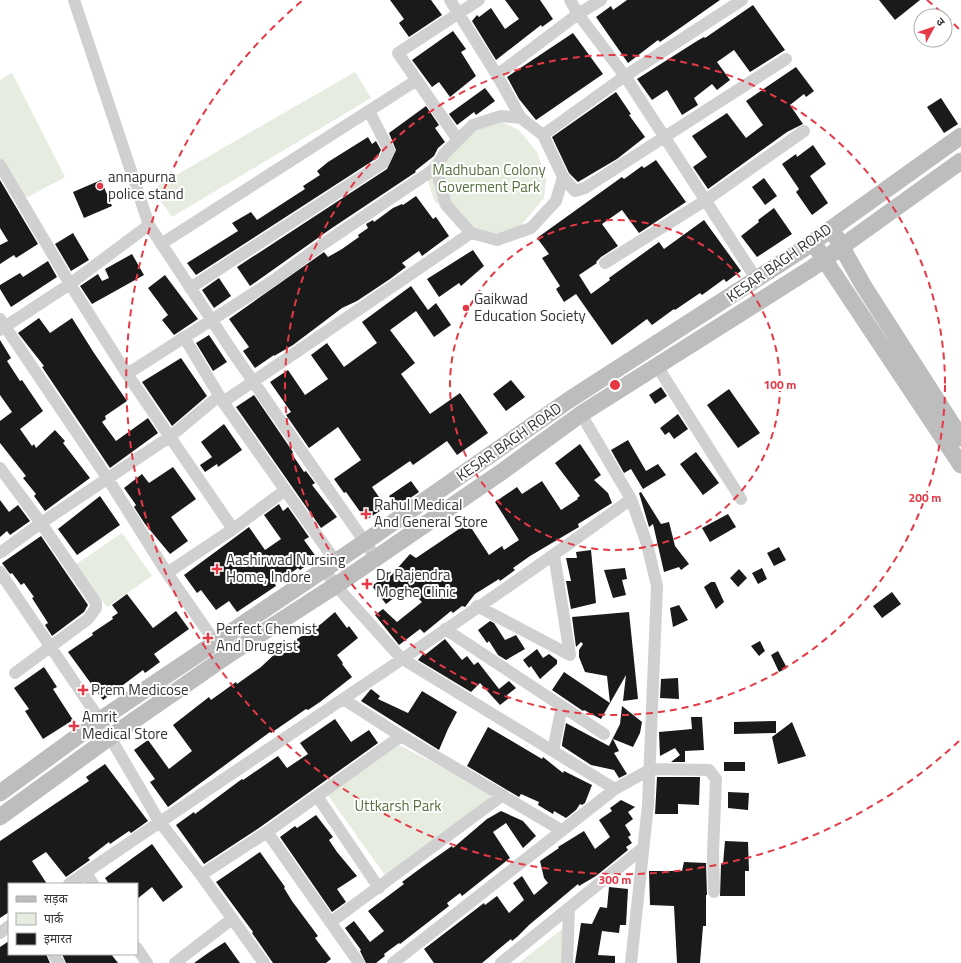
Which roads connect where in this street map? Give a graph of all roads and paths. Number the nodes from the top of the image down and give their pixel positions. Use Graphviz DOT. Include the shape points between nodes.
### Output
graph roads {
  1 [pos="74,0"];
  2 [pos="450,0"];
  3 [pos="479,0"];
  4 [pos="570,0"];
  5 [pos="601,0"];
  6 [pos="742,0"];
  7 [pos="458,14"];
  8 [pos="578,14"];
  9 [pos="786,59"];
  10 [pos="497,75"];
  11 [pos="625,76"];
  12 [pos="417,80"];
  13 [pos="369,111"];
  14 [pos="521,118"];
  15 [pos="804,130"];
  16 [pos="543,135"];
  17 [pos="961,136"];
  18 [pos="665,137"];
  19 [pos="458,140"];
  20 [pos="961,161"];
  21 [pos="0,164"];
  22 [pos="436,168"];
  23 [pos="563,177"];
  24 [pos="706,200"];
  25 [pos="149,225"];
  26 [pos="830,228"];
  27 [pos="471,234"];
  28 [pos="812,241"];
  29 [pos="161,244"];
  30 [pos="842,246"];
  31 [pos="824,259"];
  32 [pos="605,262"];
  33 [pos="757,280"];
  34 [pos="70,284"];
  35 [pos="190,288"];
  36 [pos="210,320"];
  37 [pos="2,326"];
  38 [pos="184,337"];
  39 [pos="657,366"];
  40 [pos="128,374"];
  41 [pos="252,381"];
  42 [pos="221,399"];
  43 [pos="581,414"];
  44 [pos="171,436"];
  45 [pos="961,438"];
  46 [pos="961,465"];
  47 [pos="2,474"];
  48 [pos="108,479"];
  49 [pos="284,491"];
  50 [pos="631,499"];
  51 [pos="741,499"];
  52 [pos="41,523"];
  53 [pos="233,529"];
  54 [pos="365,542"];
  55 [pos="0,553"];
  56 [pos="554,555"];
  57 [pos="376,558"];
  58 [pos="330,565"];
  59 [pos="0,572"];
  60 [pos="167,573"];
  61 [pos="336,586"];
  62 [pos="477,606"];
  63 [pos="445,628"];
  64 [pos="215,642"];
  65 [pos="52,647"];
  66 [pos="402,658"];
  67 [pos="15,673"];
  68 [pos="343,699"];
  69 [pos="562,706"];
  70 [pos="100,720"];
  71 [pos="604,734"];
  72 [pos="401,736"];
  73 [pos="110,737"];
  74 [pos="553,751"];
  75 [pos="651,769"];
  76 [pos="615,789"];
  77 [pos="0,793"];
  78 [pos="503,795"];
  79 [pos="317,796"];
  80 [pos="0,817"];
  81 [pos="160,820"];
  82 [pos="561,830"];
  83 [pos="267,832"];
  84 [pos="643,848"];
  85 [pos="86,873"];
  86 [pos="201,875"];
  87 [pos="71,883"];
  88 [pos="92,883"];
  89 [pos="379,888"];
  90 [pos="714,892"];
  91 [pos="569,909"];
  92 [pos="232,919"];
  93 [pos="331,922"];
  94 [pos="8,927"];
  95 [pos="0,933"];
  96 [pos="138,950"];
  97 [pos="509,961"];
  98 [pos="147,963"];
  99 [pos="175,963"];
  100 [pos="264,963"];
  101 [pos="359,963"];
  102 [pos="393,963"];
  103 [pos="567,963"];
  104 [pos="631,963"];
  1 -- 25 [label="street"];
  2 -- 7 [label="street"];
  3 -- 7 [label="street"];
  4 -- 8 [label="street"];
  5 -- 8 [label="street"];
  6 -- 11 [label="street"];
  7 -- 10 [label="street"];
  7 -- 12 [label="street" via="398,53"];
  8 -- 10 [label="street"];
  8 -- 11 [label="street"];
  9 -- 18 [label="street"];
  10 -- 14 [label="street"];
  11 -- 16 [label="street"];
  11 -- 18 [label="street"];
  12 -- 13 [label="street"];
  12 -- 19 [label="street"];
  13 -- 29 [label="street"];
  13 -- 35 [label="street" via="389,150 383,163"];
  14 -- 16 [label="street"];
  14 -- 19 [label="street" via="501,116 473,125"];
  15 -- 24 [label="street"];
  16 -- 23 [label="street"];
  17 -- 26 [label="main road, KESAR BAGH ROAD"];
  18 -- 23 [label="street" via="586,188 575,191"];
  18 -- 24 [label="street"];
  19 -- 22 [label="street" via="444,154"];
  20 -- 30 [label="main road, KESAR BAGH ROAD"];
  21 -- 34 [label="street"];
  22 -- 27 [label="street" via="446,205"];
  22 -- 36 [label="street" via="274,280"];
  23 -- 27 [label="street" via="556,201 531,228 497,240"];
  24 -- 32 [label="street"];
  24 -- 33 [label="street"];
  25 -- 29 [label="street"];
  25 -- 34 [label="street"];
  26 -- 28 [label="main road, KESAR BAGH ROAD"];
  26 -- 30 [label="main road"];
  27 -- 41 [label="street"];
  28 -- 31 [label="main road"];
  28 -- 33 [label="main road, KESAR BAGH ROAD"];
  29 -- 35 [label="street"];
  30 -- 31 [label="main road, KESAR BAGH ROAD"];
  30 -- 45 [label="main road" via="863,285"];
  31 -- 39 [label="main road, KESAR BAGH ROAD"];
  31 -- 46 [label="main road"];
  33 -- 54 [label="main road, KESAR BAGH ROAD" via="569,400"];
  34 -- 37 [label="street"];
  34 -- 40 [label="street"];
  35 -- 36 [label="street"];
  36 -- 38 [label="street"];
  36 -- 41 [label="street"];
  37 -- 48 [label="street"];
  38 -- 40 [label="street"];
  38 -- 42 [label="street"];
  39 -- 43 [label="main road, KESAR BAGH ROAD"];
  39 -- 51 [label="street"];
  40 -- 44 [label="street"];
  41 -- 42 [label="street"];
  41 -- 54 [label="street"];
  42 -- 44 [label="street"];
  42 -- 49 [label="street"];
  43 -- 50 [label="street"];
  43 -- 57 [label="main road, KESAR BAGH ROAD"];
  44 -- 48 [label="street"];
  44 -- 53 [label="street"];
  47 -- 52 [label="street"];
  48 -- 52 [label="street"];
  48 -- 60 [label="street"];
  49 -- 53 [label="street"];
  49 -- 58 [label="street"];
  50 -- 56 [label="street"];
  50 -- 75 [label="street" via="647,544 657,586"];
  52 -- 55 [label="street"];
  52 -- 65 [label="street" via="96,603 93,614"];
  53 -- 60 [label="street"];
  54 -- 57 [label="street"];
  54 -- 58 [label="main road, KESAR BAGH ROAD"];
  56 -- 62 [label="street"];
  56 -- 62 [label="street" via="570,655"];
  57 -- 61 [label="main road, KESAR BAGH ROAD"];
  58 -- 61 [label="street"];
  58 -- 64 [label="main road, KESAR BAGH ROAD"];
  59 -- 65 [label="street"];
  60 -- 64 [label="street"];
  61 -- 66 [label="street"];
  61 -- 73 [label="main road, KESAR BAGH ROAD" via="231,653"];
  62 -- 63 [label="street"];
  63 -- 66 [label="street"];
  63 -- 69 [label="street"];
  64 -- 70 [label="main road, KESAR BAGH ROAD"];
  65 -- 67 [label="street"];
  65 -- 70 [label="street"];
  66 -- 68 [label="street"];
  66 -- 74 [label="street"];
  68 -- 72 [label="street"];
  68 -- 81 [label="street"];
  69 -- 71 [label="street"];
  69 -- 74 [label="street"];
  70 -- 73 [label="street"];
  70 -- 77 [label="main road, KESAR BAGH ROAD"];
  72 -- 78 [label="street"];
  72 -- 79 [label="street"];
  73 -- 80 [label="main road, KESAR BAGH ROAD"];
  73 -- 81 [label="street"];
  74 -- 76 [label="street"];
  75 -- 76 [label="street"];
  75 -- 84 [label="street"];
  75 -- 90 [label="street" via="709,770 716,779"];
  76 -- 82 [label="street"];
  78 -- 82 [label="street"];
  78 -- 89 [label="street"];
  79 -- 83 [label="street"];
  79 -- 89 [label="street"];
  81 -- 85 [label="street"];
  81 -- 86 [label="street"];
  82 -- 102 [label="street"];
  83 -- 86 [label="street"];
  83 -- 93 [label="street"];
  84 -- 91 [label="street"];
  84 -- 104 [label="street"];
  85 -- 87 [label="street"];
  85 -- 88 [label="street"];
  86 -- 92 [label="street"];
  89 -- 93 [label="street"];
  91 -- 97 [label="street"];
  91 -- 103 [label="street"];
  92 -- 99 [label="street"];
  92 -- 100 [label="street"];
  93 -- 101 [label="street"];
  94 -- 95 [label="street"];
  96 -- 98 [label="street"];
}
